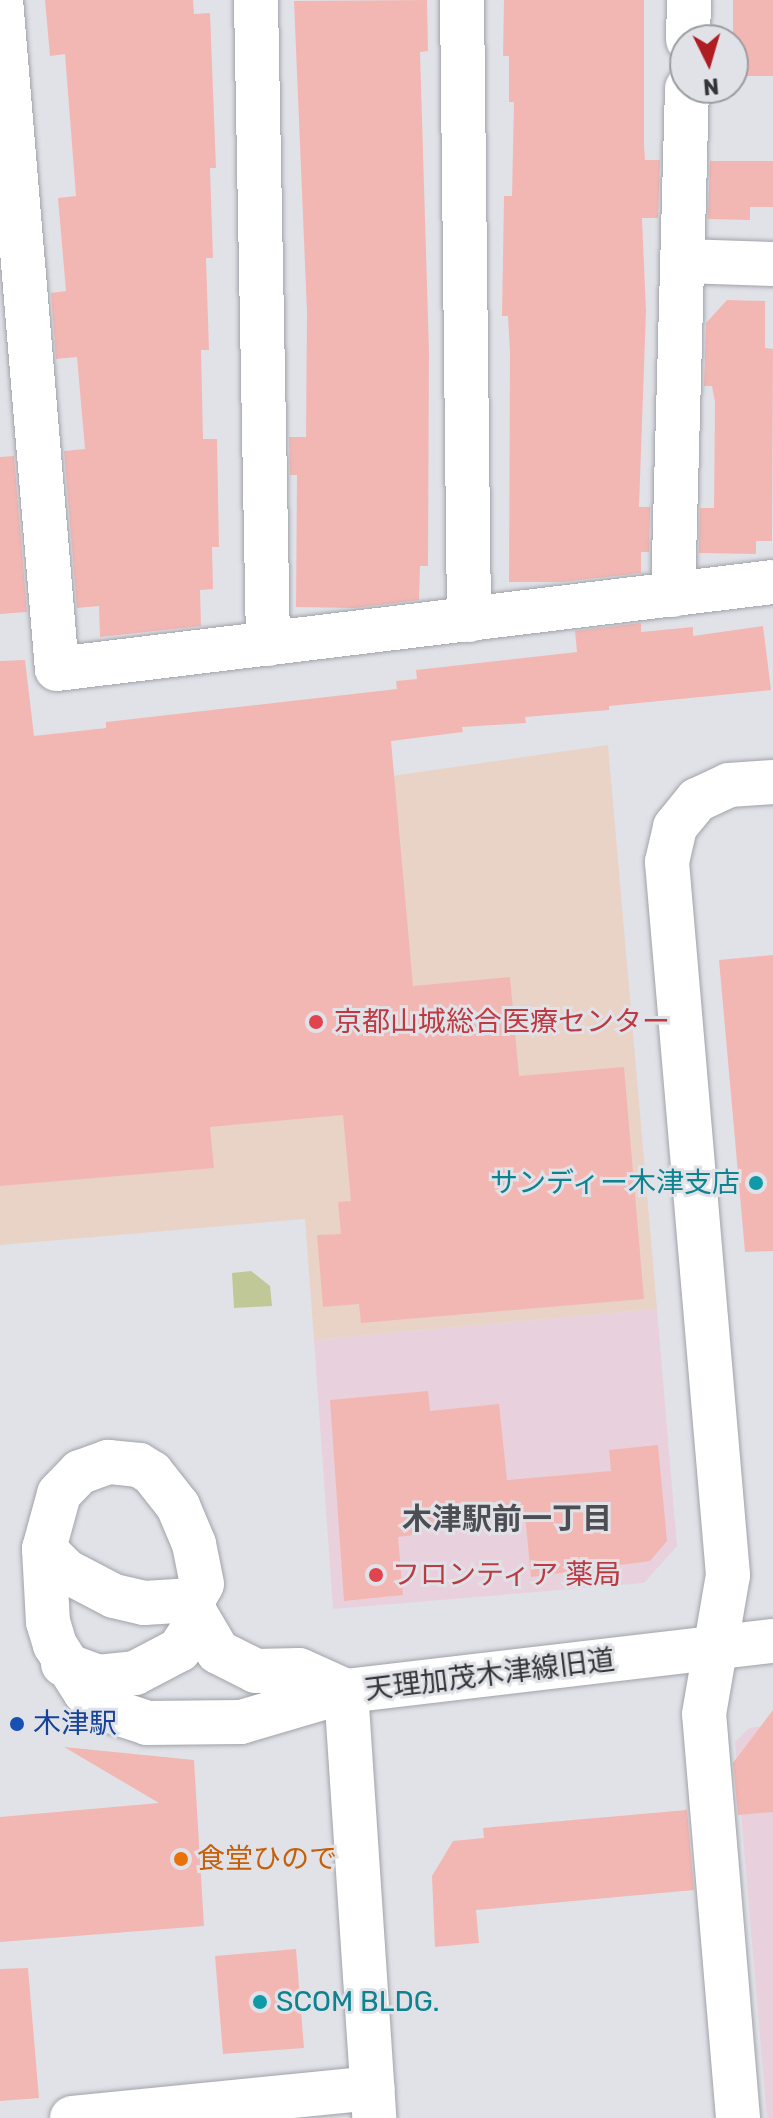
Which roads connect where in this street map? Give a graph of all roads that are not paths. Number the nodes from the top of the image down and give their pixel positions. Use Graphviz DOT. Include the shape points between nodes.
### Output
graph roads {
  1 [pos="1,0"];
  2 [pos="256,0"];
  3 [pos="462,0"];
  4 [pos="689,0"];
  5 [pos="688,24"];
  6 [pos="687,104"];
  7 [pos="683,261"];
  8 [pos="773,264"];
  9 [pos="773,582"];
  10 [pos="673,595"];
  11 [pos="469,620"];
  12 [pos="268,644"];
  13 [pos="773,782"];
  14 [pos="44,1549"];
  15 [pos="196,1610"];
  16 [pos="773,1641"];
  17 [pos="716,1649"];
  18 [pos="63,1664"];
  19 [pos="346,1691"];
  20 [pos="374,2103"];
  21 [pos="72,2118"];
  22 [pos="738,2118"];
  1 -- 12 [label="street" via="57,669"];
  2 -- 12 [label="street"];
  3 -- 11 [label="street"];
  4 -- 5 [label="street"];
  6 -- 7 [label="street"];
  7 -- 8 [label="street"];
  7 -- 10 [label="street"];
  9 -- 10 [label="street"];
  10 -- 11 [label="street"];
  11 -- 12 [label="street"];
  13 -- 17 [label="street" via="729,785 697,800 675,827 667,862 728,1575"];
  14 -- 15 [label="street" via="66,1571 114,1596"];
  14 -- 15 [label="street" via="49,1515 70,1481 108,1462 139,1465 166,1488 194,1544 202,1584"];
  14 -- 18 [label="street" via="48,1622"];
  15 -- 18 [label="street" via="179,1650 135,1673 98,1677"];
  15 -- 19 [label="street" via="206,1638 234,1664 256,1671 299,1670"];
  16 -- 17 [label="street, 天理加茂木津線旧道"];
  17 -- 19 [label="street, 天理加茂木津線旧道"];
  17 -- 22 [label="street" via="704,1714"];
  18 -- 19 [label="street" via="85,1692 111,1711 163,1726 241,1722"];
  19 -- 20 [label="street, 天理加茂木津線旧道"];
  20 -- 21 [label="street"];
}
